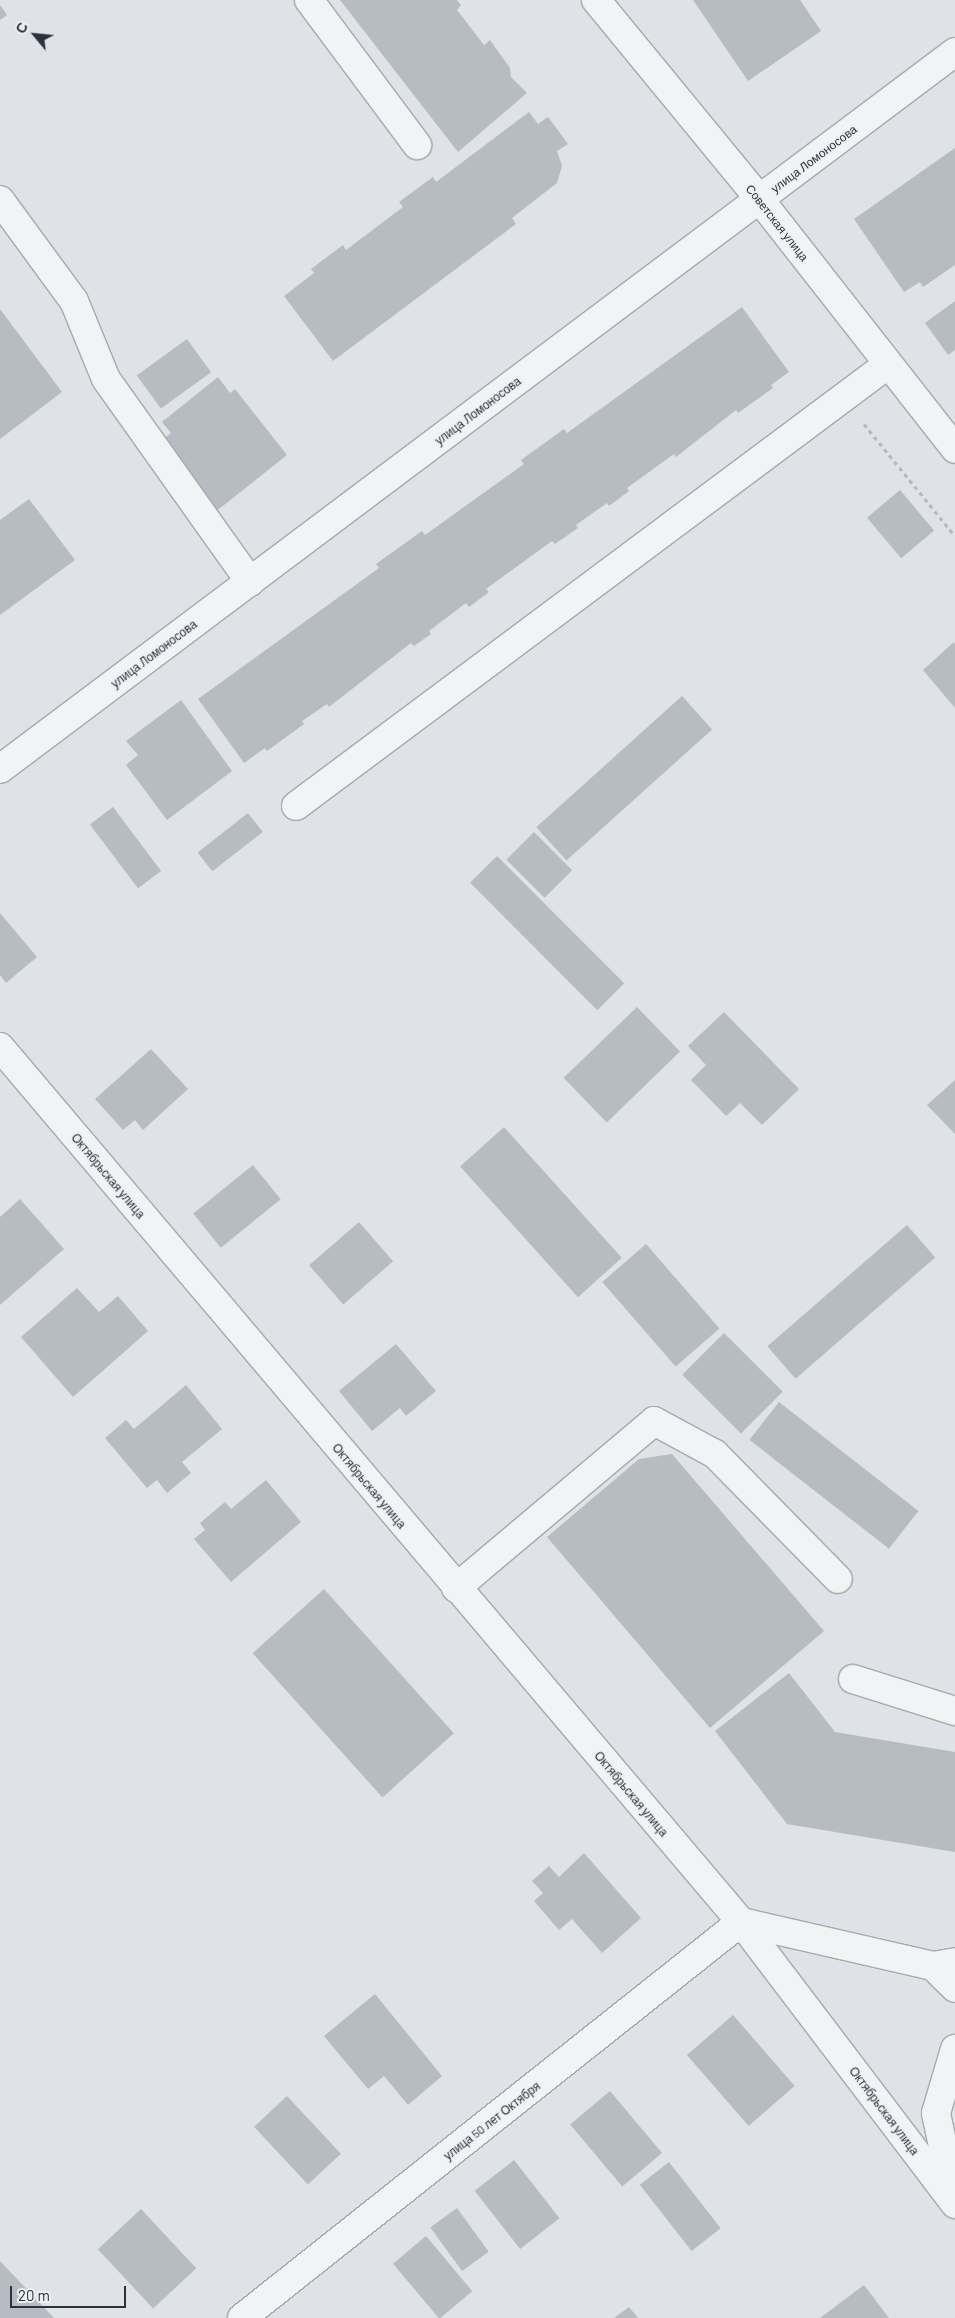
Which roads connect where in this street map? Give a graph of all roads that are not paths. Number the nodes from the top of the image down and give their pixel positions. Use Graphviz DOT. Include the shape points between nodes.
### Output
graph roads {
  1 [pos="309,0"];
  2 [pos="596,0"];
  3 [pos="955,52"];
  4 [pos="417,145"];
  5 [pos="0,200"];
  6 [pos="760,200"];
  7 [pos="888,365"];
  8 [pos="955,449"];
  9 [pos="250,582"];
  10 [pos="0,769"];
  11 [pos="296,806"];
  12 [pos="0,1047"];
  13 [pos="838,1579"];
  14 [pos="456,1588"];
  15 [pos="853,1679"];
  16 [pos="955,1711"];
  17 [pos="740,1922"];
  18 [pos="944,1964"];
  19 [pos="955,1988"];
  20 [pos="955,2049"];
  21 [pos="955,2200"];
  22 [pos="955,2204"];
  23 [pos="242,2318"];
  1 -- 4 [label="street"];
  2 -- 6 [label="street, Советская улица"];
  3 -- 6 [label="street, улица Ломоносова"];
  5 -- 9 [label="street" via="74,301 106,379"];
  6 -- 7 [label="street, Советская улица"];
  6 -- 9 [label="street, улица Ломоносова"];
  7 -- 8 [label="street, Советская улица"];
  7 -- 11 [label="street"];
  9 -- 10 [label="street, улица Ломоносова"];
  12 -- 14 [label="street, Октябрьская улица"];
  13 -- 14 [label="street" via="715,1454 654,1421"];
  14 -- 17 [label="street, Октябрьская улица"];
  15 -- 16 [label="street"];
  17 -- 18 [label="street"];
  17 -- 22 [label="street, Октябрьская улица"];
  17 -- 23 [label="street, улица 50 лет Октября"];
  18 -- 19 [label="street"];
  20 -- 21 [label="street" via="936,2113"];
}
